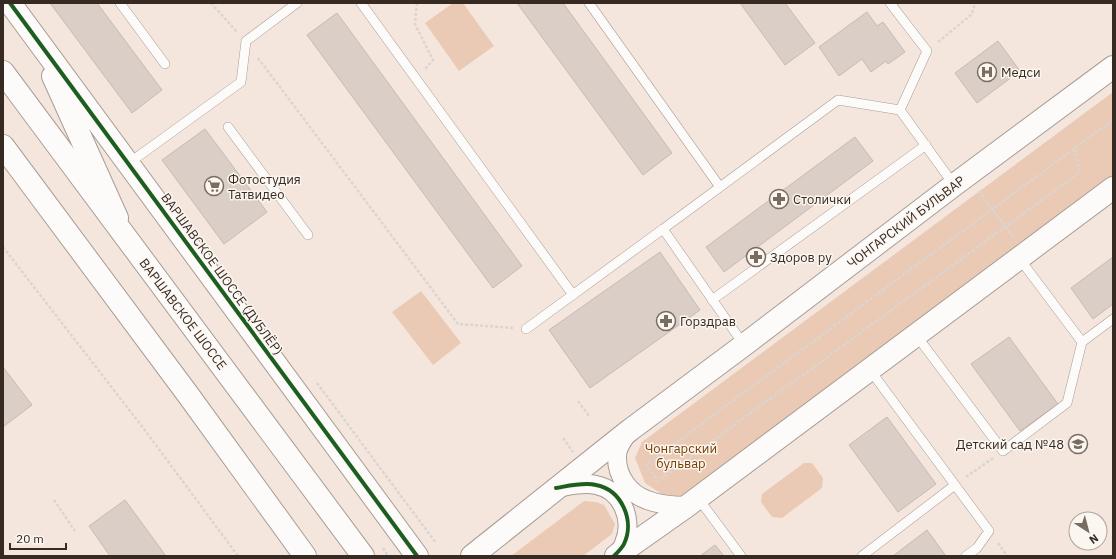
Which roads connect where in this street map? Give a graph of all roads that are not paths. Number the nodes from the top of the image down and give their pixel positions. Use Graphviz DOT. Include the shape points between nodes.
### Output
graph roads {
  1 [pos="10,3"];
  2 [pos="120,3"];
  3 [pos="297,3"];
  4 [pos="361,3"];
  5 [pos="589,3"];
  6 [pos="890,3"];
  7 [pos="34,36"];
  8 [pos="165,64"];
  9 [pos="1113,67"];
  10 [pos="3,72"];
  11 [pos="900,110"];
  12 [pos="228,127"];
  13 [pos="926,145"];
  14 [pos="3,146"];
  15 [pos="129,163"];
  16 [pos="3,166"];
  17 [pos="961,180"];
  18 [pos="32,185"];
  19 [pos="720,187"];
  20 [pos="1113,188"];
  21 [pos="663,229"];
  22 [pos="308,235"];
  23 [pos="126,237"];
  24 [pos="1022,256"];
  25 [pos="573,295"];
  26 [pos="712,300"];
  27 [pos="1113,319"];
  28 [pos="526,329"];
  29 [pos="916,335"];
  30 [pos="1082,342"];
  31 [pos="744,346"];
  32 [pos="870,370"];
  33 [pos="630,430"];
  34 [pos="955,485"];
  35 [pos="556,488"];
  36 [pos="692,502"];
  37 [pos="305,556"];
  38 [pos="364,556"];
  39 [pos="417,556"];
  40 [pos="472,556"];
  41 [pos="616,556"];
  42 [pos="741,556"];
  43 [pos="862,556"];
  44 [pos="966,556"];
  1 -- 7 [label="main road, ВАРШАВСКОЕ ШОССЕ (ДУБЛЁР)"];
  2 -- 8 [label="lane"];
  3 -- 15 [label="lane" via="246,41 241,82"];
  4 -- 25 [label="lane"];
  5 -- 19 [label="lane"];
  6 -- 11 [label="lane" via="926,51"];
  7 -- 15 [label="main road, ВАРШАВСКОЕ ШОССЕ (ДУБЛЁР)"];
  7 -- 23 [label="main road"];
  9 -- 17 [label="main road, ЧОНГАРСКИЙ БУЛЬВАР"];
  10 -- 23 [label="main road, ВАРШАВСКОЕ ШОССЕ"];
  11 -- 13 [label="lane"];
  11 -- 19 [label="lane" via="838,100"];
  12 -- 22 [label="lane"];
  13 -- 17 [label="lane"];
  13 -- 26 [label="lane"];
  14 -- 18 [label="main road"];
  15 -- 39 [label="main road, ВАРШАВСКОЕ ШОССЕ (ДУБЛЁР)"];
  16 -- 18 [label="main road"];
  17 -- 31 [label="main road, ЧОНГАРСКИЙ БУЛЬВАР"];
  18 -- 37 [label="main road"];
  19 -- 21 [label="lane"];
  20 -- 24 [label="main road"];
  21 -- 25 [label="lane"];
  21 -- 26 [label="lane"];
  23 -- 38 [label="main road, ВАРШАВСКОЕ ШОССЕ"];
  24 -- 29 [label="main road"];
  24 -- 30 [label="lane"];
  25 -- 28 [label="lane"];
  26 -- 31 [label="lane"];
  27 -- 30 [label="lane"];
  29 -- 30 [label="lane" via="1003,451 1067,403"];
  29 -- 32 [label="main road"];
  31 -- 33 [label="main road, ЧОНГАРСКИЙ БУЛЬВАР"];
  32 -- 34 [label="lane"];
  32 -- 36 [label="main road"];
  33 -- 35 [label="main road, ЧОНГАРСКИЙ БУЛЬВАР"];
  33 -- 36 [label="street" via="616,457 621,478 634,494 665,505"];
  34 -- 43 [label="lane"];
  34 -- 44 [label="lane" via="989,531 977,548"];
  35 -- 40 [label="main road, ЧОНГАРСКИЙ БУЛЬВАР"];
  35 -- 41 [label="street" via="596,485 613,493 625,508 629,526 624,544"];
  36 -- 41 [label="main road"];
  36 -- 42 [label="lane"];
}
